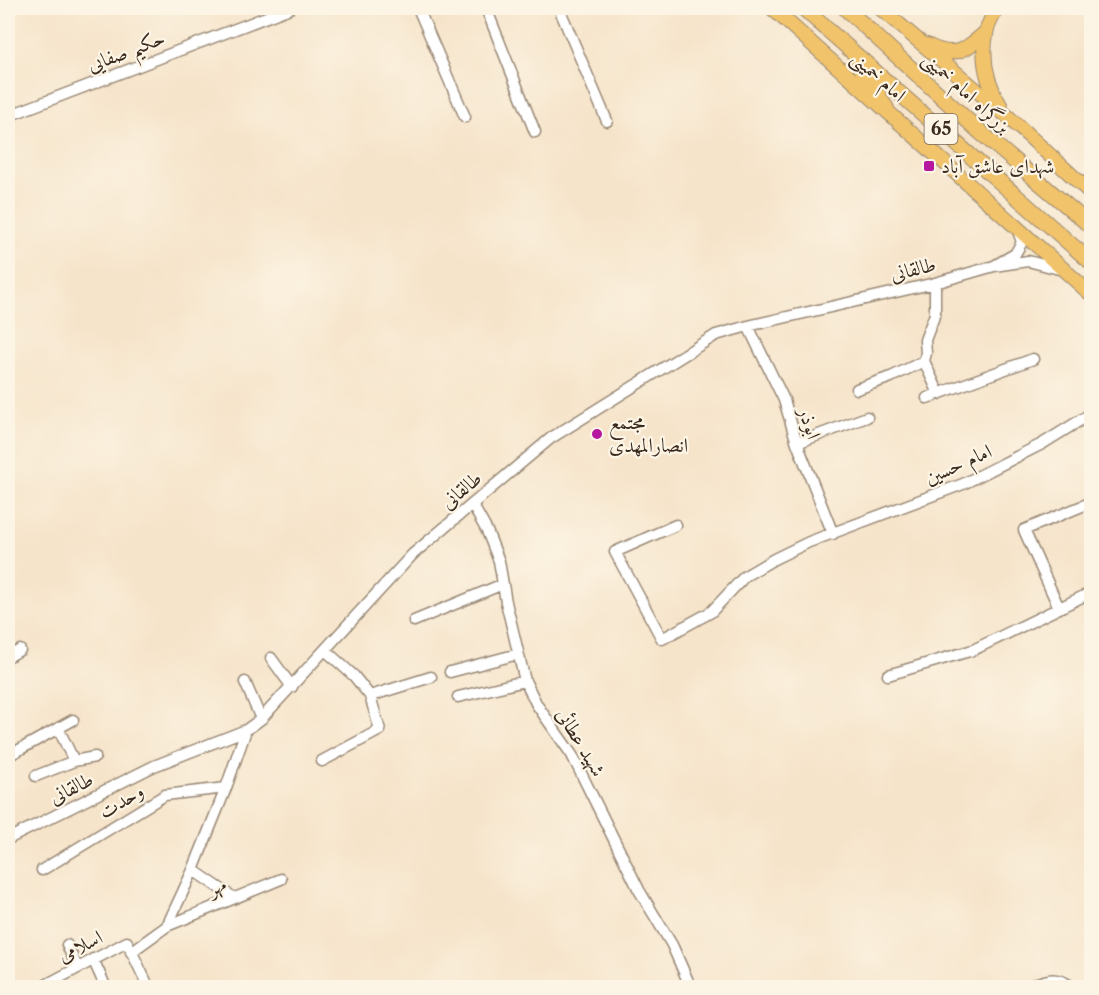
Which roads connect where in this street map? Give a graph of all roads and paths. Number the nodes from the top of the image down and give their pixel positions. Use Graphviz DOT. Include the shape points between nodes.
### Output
graph roads {
  1 [pos="290,8"];
  2 [pos="418,8"];
  3 [pos="486,8"];
  4 [pos="559,8"];
  5 [pos="772,8"];
  6 [pos="803,8"];
  7 [pos="845,8"];
  8 [pos="880,8"];
  9 [pos="997,8"];
  10 [pos="986,32"];
  11 [pos="917,40"];
  12 [pos="849,48"];
  13 [pos="886,108"];
  14 [pos="8,116"];
  15 [pos="1007,116"];
  16 [pos="465,117"];
  17 [pos="607,121"];
  18 [pos="535,132"];
  19 [pos="1092,194"];
  20 [pos="1016,225"];
  21 [pos="1091,227"];
  22 [pos="1079,252"];
  23 [pos="1092,263"];
  24 [pos="994,266"];
  25 [pos="1064,270"];
  26 [pos="1092,274"];
  27 [pos="935,283"];
  28 [pos="1092,295"];
  29 [pos="747,326"];
  30 [pos="1033,359"];
  31 [pos="924,362"];
  32 [pos="857,389"];
  33 [pos="939,394"];
  34 [pos="927,398"];
  35 [pos="1092,413"];
  36 [pos="867,417"];
  37 [pos="797,443"];
  38 [pos="1092,502"];
  39 [pos="472,504"];
  40 [pos="676,525"];
  41 [pos="833,534"];
  42 [pos="503,584"];
  43 [pos="1091,593"];
  44 [pos="1059,608"];
  45 [pos="414,621"];
  46 [pos="20,650"];
  47 [pos="326,650"];
  48 [pos="518,654"];
  49 [pos="8,657"];
  50 [pos="271,657"];
  51 [pos="450,672"];
  52 [pos="888,675"];
  53 [pos="431,678"];
  54 [pos="525,681"];
  55 [pos="244,682"];
  56 [pos="292,687"];
  57 [pos="370,696"];
  58 [pos="458,697"];
  59 [pos="261,719"];
  60 [pos="73,720"];
  61 [pos="58,728"];
  62 [pos="246,730"];
  63 [pos="8,756"];
  64 [pos="95,756"];
  65 [pos="74,761"];
  66 [pos="322,762"];
  67 [pos="36,776"];
  68 [pos="226,788"];
  69 [pos="8,839"];
  70 [pos="42,870"];
  71 [pos="193,870"];
  72 [pos="281,879"];
  73 [pos="234,898"];
  74 [pos="166,926"];
  75 [pos="68,945"];
  76 [pos="131,952"];
  77 [pos="93,959"];
  78 [pos="77,967"];
  79 [pos="41,987"];
  80 [pos="106,987"];
  81 [pos="149,987"];
  82 [pos="691,987"];
  83 [pos="1024,987"];
  84 [pos="1073,987"];
  1 -- 14 [label="street, حکیم صفایی"];
  2 -- 16 [label="street"];
  3 -- 18 [label="street"];
  4 -- 17 [label="street"];
  5 -- 13 [label="main road, امام خمینی"];
  6 -- 12 [label="highway, 65"];
  7 -- 21 [label="highway, بزرگراه امام خمینی / 65"];
  8 -- 11 [label="main road"];
  9 -- 10 [label="main road"];
  10 -- 11 [label="main road" via="967,49 950,52"];
  10 -- 15 [label="main road" via="985,66 991,90"];
  11 -- 15 [label="main road"];
  12 -- 13 [label="highway"];
  12 -- 22 [label="highway, 65"];
  13 -- 20 [label="main road, امام خمینی"];
  15 -- 19 [label="main road"];
  20 -- 24 [label="street" via="1022,243 1015,254"];
  20 -- 25 [label="main road, امام خمینی"];
  22 -- 23 [label="highway, 65"];
  22 -- 26 [label="highway"];
  24 -- 25 [label="street" via="1028,261"];
  24 -- 27 [label="street, طالقانی"];
  25 -- 28 [label="main road, امام خمینی"];
  27 -- 29 [label="street, طالقانی"];
  27 -- 31 [label="street" via="935,314 925,339"];
  29 -- 37 [label="street, ابوذر" via="784,400"];
  29 -- 39 [label="street, طالقانی" via="716,335 551,438"];
  30 -- 33 [label="street"];
  31 -- 32 [label="street"];
  31 -- 33 [label="street"];
  33 -- 34 [label="street"];
  35 -- 41 [label="street, امام حسین" via="1042,444 963,484"];
  36 -- 37 [label="street"];
  37 -- 41 [label="street, ابوذر"];
  38 -- 44 [label="street" via="1024,530"];
  39 -- 42 [label="street, شهید عطائی" via="499,561"];
  39 -- 47 [label="street, طالقانی" via="413,554"];
  40 -- 41 [label="street, امام حسین" via="615,552 662,639 711,612 745,576 809,542"];
  42 -- 45 [label="street"];
  42 -- 48 [label="street, شهید عطائی"];
  43 -- 44 [label="street"];
  44 -- 52 [label="street" via="973,650"];
  46 -- 49 [label="street"];
  47 -- 56 [label="street, طالقانی"];
  47 -- 57 [label="street"];
  48 -- 51 [label="street"];
  48 -- 54 [label="street, شهید عطائی"];
  50 -- 56 [label="street"];
  53 -- 57 [label="street"];
  54 -- 58 [label="street"];
  54 -- 82 [label="street, شهید عطائی" via="572,754"];
  55 -- 59 [label="street"];
  56 -- 59 [label="street, طالقانی"];
  57 -- 66 [label="street" via="380,730"];
  59 -- 62 [label="street, طالقانی"];
  60 -- 61 [label="street"];
  61 -- 63 [label="street"];
  61 -- 65 [label="street"];
  62 -- 68 [label="street"];
  62 -- 69 [label="street, طالقانی" via="154,766"];
  64 -- 65 [label="street"];
  65 -- 67 [label="street"];
  68 -- 70 [label="street, وحدت" via="165,795"];
  68 -- 71 [label="street"];
  71 -- 73 [label="street"];
  71 -- 74 [label="street"];
  72 -- 73 [label="street, مهر"];
  73 -- 74 [label="street, مهر"];
  74 -- 76 [label="street"];
  75 -- 78 [label="street"];
  76 -- 77 [label="street, اسلامی" via="127,942"];
  76 -- 81 [label="street"];
  77 -- 78 [label="street, اسلامی"];
  77 -- 80 [label="street"];
  78 -- 79 [label="street, اسلامی"];
  83 -- 84 [label="street" via="1052,979 1064,980"];
}
